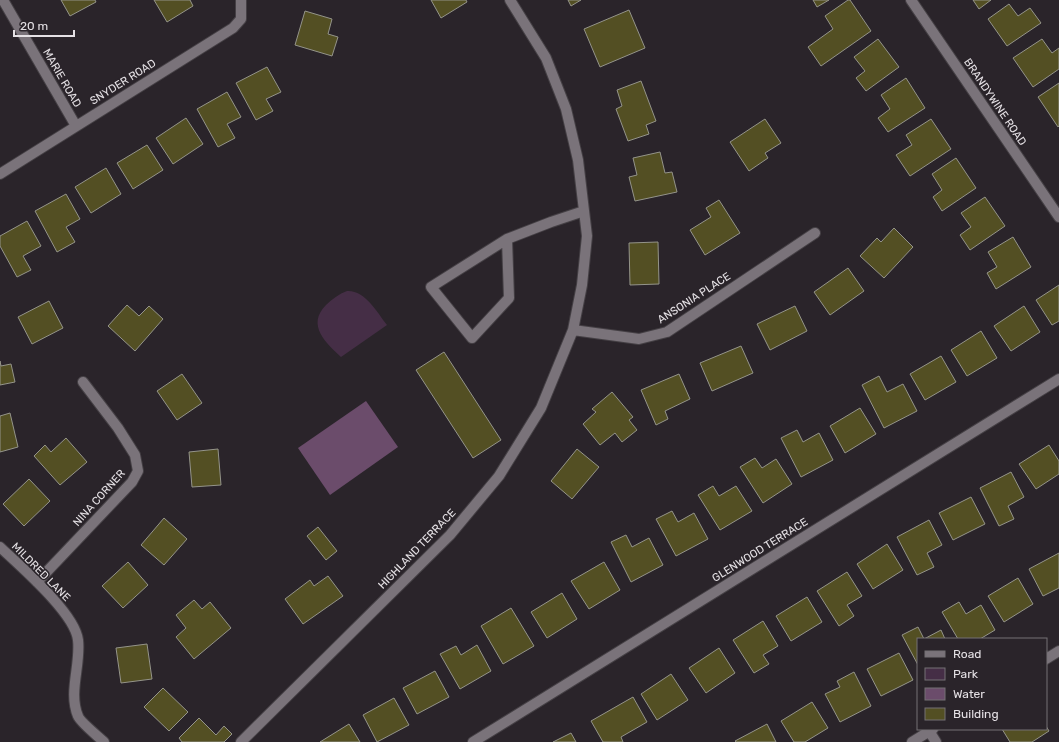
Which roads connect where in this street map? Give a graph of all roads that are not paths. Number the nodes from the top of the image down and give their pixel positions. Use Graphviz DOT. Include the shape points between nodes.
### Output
graph roads {
  1 [pos="3,0"];
  2 [pos="241,0"];
  3 [pos="510,0"];
  4 [pos="911,0"];
  5 [pos="76,126"];
  6 [pos="0,174"];
  7 [pos="584,212"];
  8 [pos="1059,217"];
  9 [pos="815,233"];
  10 [pos="508,239"];
  11 [pos="573,330"];
  12 [pos="1059,379"];
  13 [pos="83,382"];
  14 [pos="0,547"];
  15 [pos="37,582"];
  16 [pos="1059,651"];
  17 [pos="1047,658"];
  18 [pos="931,730"];
  19 [pos="104,742"];
  20 [pos="241,742"];
  21 [pos="473,742"];
  22 [pos="912,742"];
  23 [pos="936,742"];
  1 -- 5 [label="street, MARIE ROAD"];
  2 -- 5 [label="street, SNYDER ROAD" via="241,19 233,28"];
  3 -- 7 [label="street, HIGHLAND TERRACE" via="546,58 566,109 578,160"];
  4 -- 8 [label="street, BRANDYWINE ROAD"];
  5 -- 6 [label="street, SNYDER ROAD"];
  7 -- 10 [label="street"];
  7 -- 11 [label="street, HIGHLAND TERRACE" via="587,236 582,285"];
  9 -- 11 [label="street, ANSONIA PLACE" via="667,332 639,339"];
  10 -- 10 [label="street" via="431,287 472,338 509,298"];
  11 -- 20 [label="street, HIGHLAND TERRACE" via="541,408 499,476 450,535"];
  12 -- 21 [label="street, GLENWOOD TERRACE"];
  13 -- 15 [label="street, NINA CORNER" via="135,455 138,472 132,482"];
  14 -- 15 [label="street, MILDRED LANE"];
  15 -- 19 [label="street, MILDRED LANE" via="69,618 78,639 74,697 78,717"];
  16 -- 17 [label="street"];
  18 -- 22 [label="street"];
  18 -- 23 [label="street"];
}
